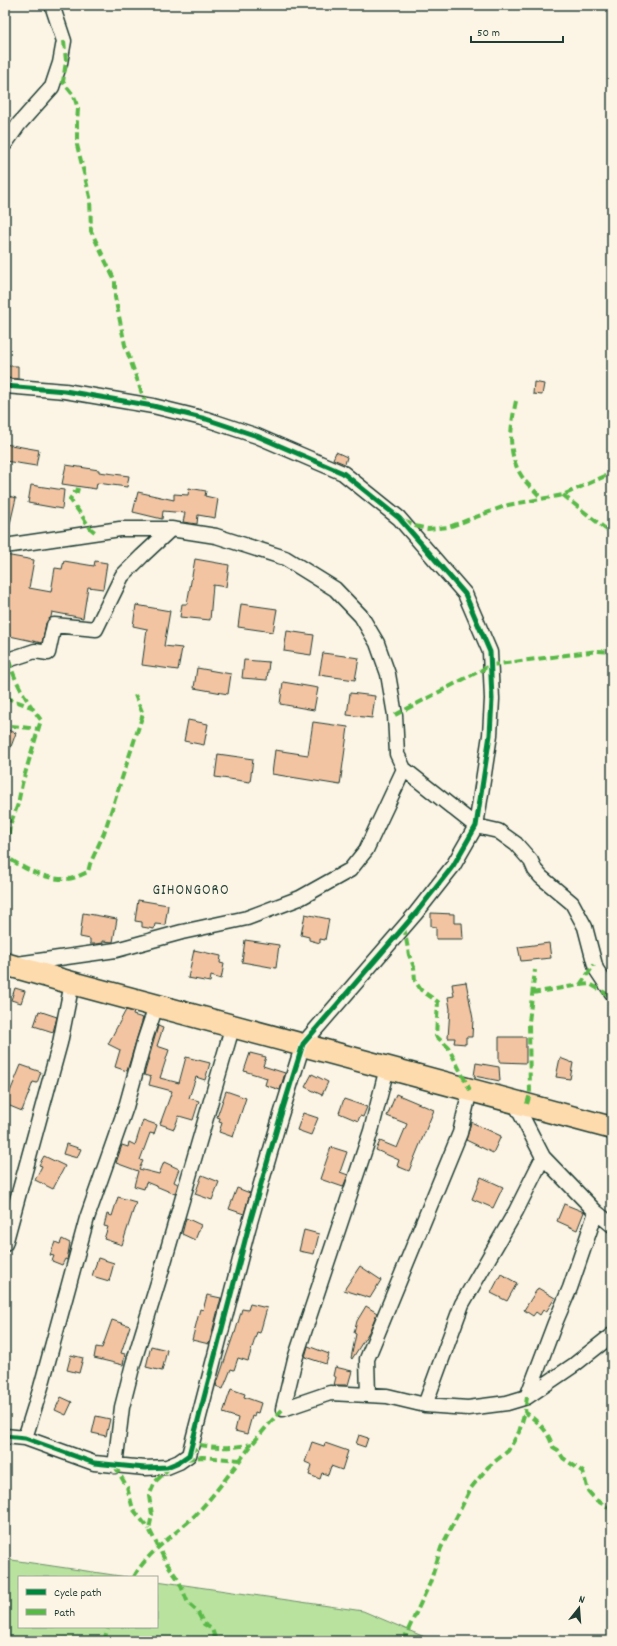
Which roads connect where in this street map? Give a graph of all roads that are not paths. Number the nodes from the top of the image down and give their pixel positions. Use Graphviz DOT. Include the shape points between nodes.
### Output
graph roads {
  1 [pos="52,5"];
  2 [pos="5,144"];
  3 [pos="5,386"];
  4 [pos="171,529"];
  5 [pos="5,546"];
  6 [pos="5,661"];
  7 [pos="404,769"];
  8 [pos="476,826"];
  9 [pos="8,964"];
  10 [pos="72,983"];
  11 [pos="612,993"];
  12 [pos="156,1006"];
  13 [pos="233,1025"];
  14 [pos="304,1044"];
  15 [pos="387,1068"];
  16 [pos="470,1090"];
  17 [pos="514,1101"];
  18 [pos="612,1128"];
  19 [pos="543,1157"];
  20 [pos="596,1212"];
  21 [pos="612,1225"];
  22 [pos="5,1244"];
  23 [pos="612,1335"];
  24 [pos="368,1394"];
  25 [pos="527,1397"];
  26 [pos="425,1405"];
  27 [pos="5,1436"];
  28 [pos="25,1438"];
  29 [pos="115,1466"];
  1 -- 2 [label="street" via="64,41 52,88 19,124"];
  3 -- 8 [label="street" via="65,391 153,406 206,419 257,436 343,473 399,518 465,594 490,652 490,735"];
  4 -- 5 [label="street" via="120,529"];
  4 -- 6 [label="street" via="122,576 96,629 54,625 48,653 35,651"];
  4 -- 7 [label="street" via="216,536 285,558 335,589 361,616 377,643 388,674 395,715 397,754"];
  7 -- 8 [label="street"];
  7 -- 9 [label="street" via="366,850 350,870 300,898 247,918 116,950"];
  8 -- 11 [label="street" via="498,831 516,844 541,877 572,902 585,927 596,969"];
  8 -- 14 [label="street" via="454,866"];
  9 -- 10 [label="main road"];
  10 -- 12 [label="main road"];
  10 -- 22 [label="street" via="60,1043"];
  12 -- 13 [label="main road"];
  12 -- 28 [label="street" via="126,1107 87,1218"];
  13 -- 14 [label="main road"];
  13 -- 29 [label="street" via="133,1364 122,1407"];
  14 -- 15 [label="main road"];
  14 -- 29 [label="street" via="248,1228 188,1455 167,1467"];
  15 -- 16 [label="main road"];
  15 -- 24 [label="street" via="371,1131 295,1358 282,1409 330,1393"];
  16 -- 17 [label="main road"];
  16 -- 24 [label="street" via="460,1133 368,1359"];
  17 -- 18 [label="main road"];
  17 -- 19 [label="street"];
  19 -- 20 [label="street"];
  19 -- 26 [label="street" via="516,1211 462,1304"];
  20 -- 21 [label="street"];
  20 -- 25 [label="street" via="570,1288"];
  23 -- 25 [label="street"];
  24 -- 26 [label="street"];
  25 -- 26 [label="street" via="507,1404 468,1408"];
  27 -- 28 [label="street"];
  28 -- 29 [label="street" via="94,1463"];
}
